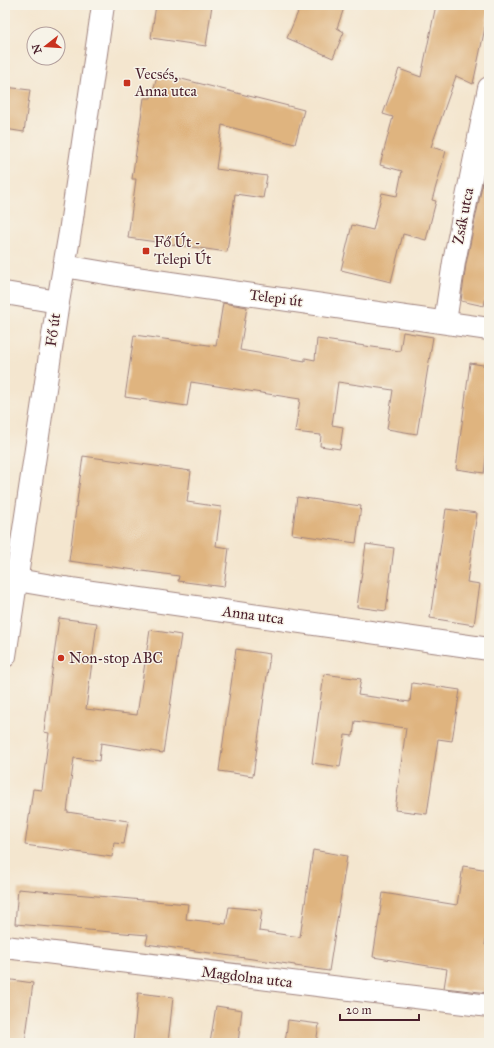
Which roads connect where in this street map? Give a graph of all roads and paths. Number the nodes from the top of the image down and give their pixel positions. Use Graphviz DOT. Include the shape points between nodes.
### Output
graph roads {
  1 [pos="103,5"];
  2 [pos="489,88"];
  3 [pos="64,266"];
  4 [pos="5,293"];
  5 [pos="58,302"];
  6 [pos="445,322"];
  7 [pos="489,329"];
  8 [pos="17,580"];
  9 [pos="489,649"];
  10 [pos="5,656"];
  11 [pos="5,947"];
  12 [pos="489,1006"];
  1 -- 3 [label="main road, Fő út"];
  2 -- 6 [label="main road, Zsák utca" via="454,262"];
  3 -- 5 [label="main road, Fő út"];
  3 -- 6 [label="main road, Telepi út"];
  4 -- 5 [label="main road"];
  5 -- 8 [label="main road, Fő út"];
  6 -- 7 [label="main road, Telepi út"];
  8 -- 9 [label="main road, Anna utca"];
  8 -- 10 [label="main road, Fő út"];
  11 -- 12 [label="main road, Magdolna utca"];
}
